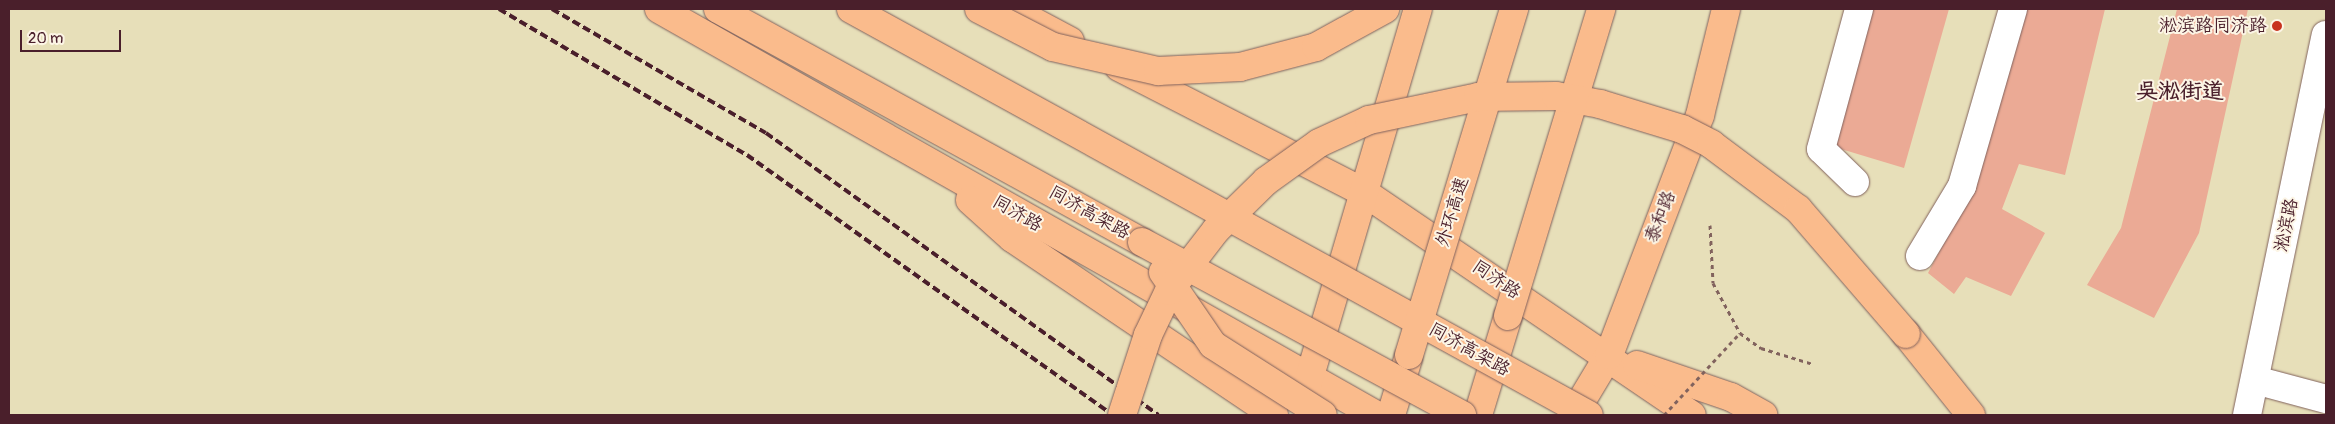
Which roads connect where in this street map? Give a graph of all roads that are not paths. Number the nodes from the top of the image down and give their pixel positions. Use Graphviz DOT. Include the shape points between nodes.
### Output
graph roads {
  1 [pos="659,9"];
  2 [pos="718,9"];
  3 [pos="851,9"];
  4 [pos="978,9"];
  5 [pos="1010,9"];
  6 [pos="1049,9"];
  7 [pos="1385,9"];
  8 [pos="1418,9"];
  9 [pos="1514,9"];
  10 [pos="1601,9"];
  11 [pos="1726,9"];
  12 [pos="1858,9"];
  13 [pos="2013,9"];
  14 [pos="2326,36"];
  15 [pos="1090,52"];
  16 [pos="932,166"];
  17 [pos="1854,182"];
  18 [pos="1365,193"];
  19 [pos="1142,242"];
  20 [pos="1920,256"];
  21 [pos="1609,355"];
  22 [pos="1308,380"];
  23 [pos="2256,380"];
  24 [pos="2326,399"];
  25 [pos="1122,415"];
  26 [pos="1274,415"];
  27 [pos="1298,415"];
  28 [pos="1323,415"];
  29 [pos="1376,415"];
  30 [pos="1391,415"];
  31 [pos="1462,415"];
  32 [pos="1478,415"];
  33 [pos="1573,415"];
  34 [pos="1588,415"];
  35 [pos="1692,415"];
  36 [pos="1763,415"];
  37 [pos="1971,415"];
  38 [pos="2247,415"];
  1 -- 16 [label="main road, 同济路"];
  2 -- 19 [label="main road, 同济高架路"];
  3 -- 34 [label="main road, 同济高架路, bridge"];
  4 -- 7 [label="main road, bridge" via="1053,47 1158,71 1240,67 1316,47"];
  5 -- 15 [label="main road, 同济路"];
  6 -- 15 [label="main road, 同济路"];
  8 -- 18 [label="main road"];
  9 -- 30 [label="main road, 外环高速, bridge"];
  10 -- 32 [label="main road, bridge"];
  11 -- 21 [label="main road, 泰和路" via="1700,115"];
  12 -- 17 [label="street" via="1822,149"];
  13 -- 20 [label="street" via="1962,186"];
  14 -- 23 [label="street, 淞滨路"];
  15 -- 18 [label="main road, 同济路"];
  16 -- 22 [label="main road, 同济路"];
  16 -- 26 [label="main road" via="1012,238"];
  18 -- 21 [label="main road, 同济路"];
  18 -- 22 [label="main road"];
  19 -- 28 [label="main road, bridge" via="1213,346"];
  19 -- 31 [label="main road, 同济高架路, bridge"];
  21 -- 33 [label="main road, 泰和路"];
  21 -- 35 [label="main road, 同济路"];
  21 -- 36 [label="main road, 同济路" via="1731,397"];
  22 -- 27 [label="main road"];
  22 -- 29 [label="main road, 同济路"];
  23 -- 24 [label="street"];
  23 -- 38 [label="street, 淞滨路"];
  25 -- 37 [label="main road, bridge" via="1148,335 1168,291 1216,230 1266,181 1319,143 1369,120 1438,103 1523,95 1556,96 1633,113 1682,129 1740,162 1798,209 1865,282"];
}
